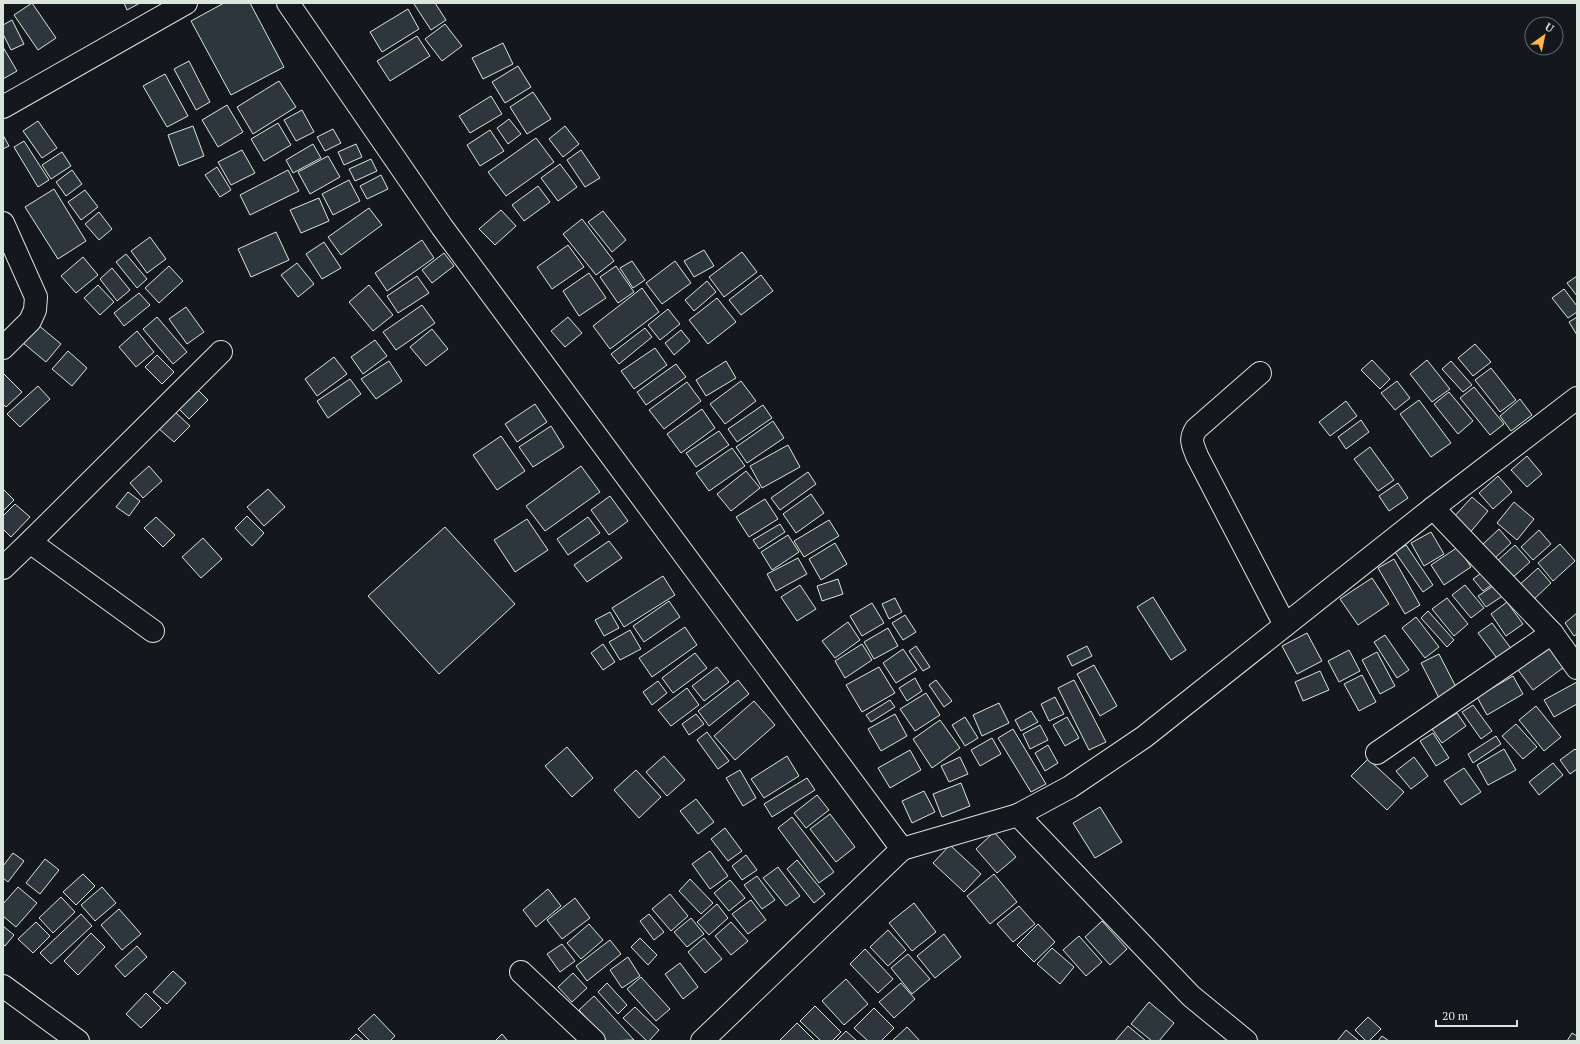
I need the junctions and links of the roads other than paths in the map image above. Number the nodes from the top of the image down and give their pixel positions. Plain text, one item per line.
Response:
1 (186, 3) edge
2 (295, 6) edge
3 (3, 107) edge
4 (3, 223) edge
5 (3, 348) edge
6 (221, 352) dead end
7 (1260, 373) dead end
8 (1577, 398) edge
9 (1433, 508) junction
10 (30, 542) junction
11 (3, 568) edge
12 (1285, 625) junction
13 (153, 631) dead end
14 (1552, 633) junction
15 (1577, 668) edge
16 (1377, 753) dead end
17 (1018, 815) junction
18 (902, 849) junction
19 (521, 972) dead end
20 (3, 986) edge
21 (78, 1041) edge
22 (594, 1041) edge
23 (702, 1041) edge
24 (1246, 1041) edge

1 - 3 street
2 - 18 street
4 - 5 street
6 - 10 street
7 - 12 street
8 - 9 street
9 - 12 street
9 - 14 street
10 - 11 street
10 - 13 street
12 - 17 street
14 - 15 street
14 - 16 street
17 - 18 street
17 - 24 street
18 - 23 street
19 - 22 street
20 - 21 street

